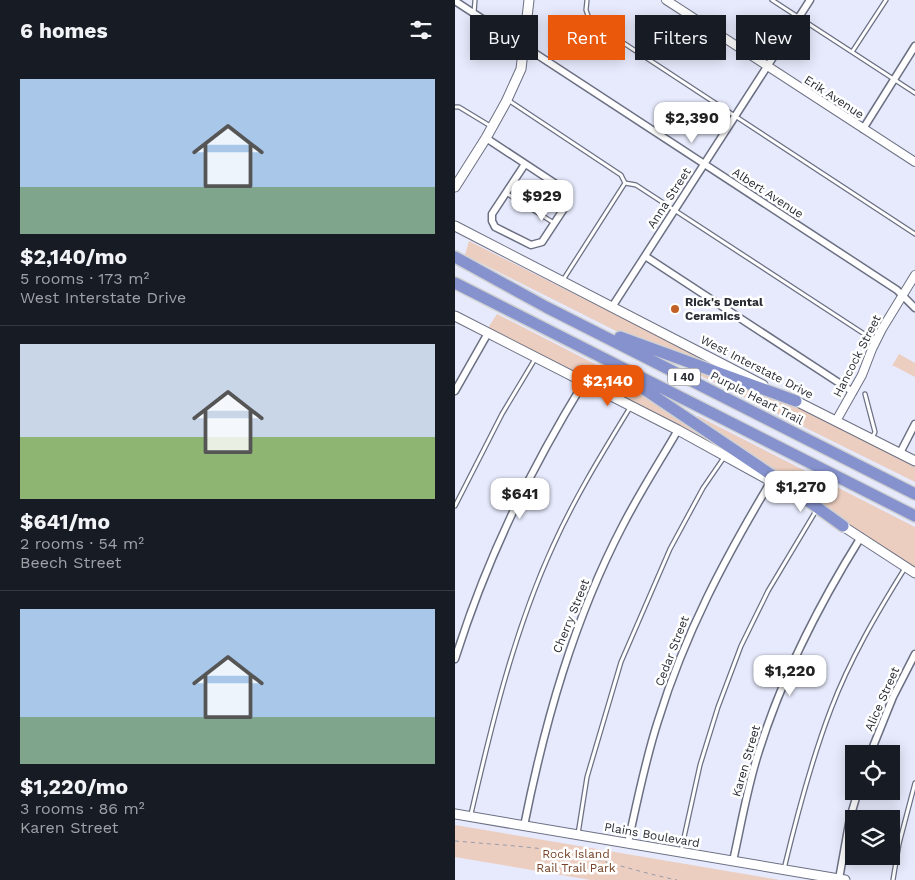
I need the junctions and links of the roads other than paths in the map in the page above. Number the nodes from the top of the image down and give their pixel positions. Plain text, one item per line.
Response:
1 (475, 0) edge
2 (529, 0) edge
3 (587, 0) edge
4 (666, 0) edge
5 (772, 0) edge
6 (810, 0) edge
7 (886, 0) edge
8 (455, 1) edge
9 (474, 14) joint
10 (527, 15) edge
11 (794, 15) edge
12 (801, 15) edge
13 (810, 25) edge
14 (915, 46) edge
15 (852, 52) junction
16 (538, 55) edge
17 (522, 60) edge
18 (771, 60) edge
19 (767, 66) junction
20 (894, 79) junction
21 (915, 93) edge
22 (507, 100) junction
23 (455, 107) edge
24 (736, 116) junction
25 (492, 127) junction
26 (863, 129) junction
27 (486, 138) junction
28 (915, 162) edge
29 (525, 164) junction
30 (704, 165) junction
31 (625, 183) junction
32 (455, 186) edge
33 (506, 192) junction
34 (675, 210) junction
35 (554, 224) junction
36 (455, 226) edge
37 (915, 234) edge
38 (645, 256) junction
39 (455, 257) edge
40 (915, 275) edge
41 (563, 281) junction
42 (455, 283) edge
43 (902, 296) junction
44 (612, 306) junction
45 (546, 307) junction
46 (915, 308) edge
47 (455, 316) edge
48 (489, 333) junction
49 (573, 341) junction
50 (875, 342) junction
51 (535, 357) junction
52 (584, 382) junction
53 (455, 391) edge
54 (853, 392) junction
55 (865, 394) dead end
56 (797, 402) junction
57 (631, 406) junction
58 (836, 421) junction
59 (915, 424) edge
60 (678, 430) junction
61 (872, 439) junction
62 (900, 453) junction
63 (725, 456) junction
64 (915, 461) edge
65 (771, 481) junction
66 (915, 494) edge
67 (455, 506) edge
68 (817, 509) junction
69 (915, 516) edge
70 (843, 526) junction
71 (861, 537) junction
72 (905, 567) junction
73 (915, 573) edge
74 (915, 654) edge
75 (455, 659) edge
76 (874, 745) edge
77 (915, 783) edge
78 (856, 800) edge
79 (455, 814) edge
80 (471, 816) junction
81 (524, 826) junction
82 (578, 834) junction
83 (628, 843) junction
84 (681, 852) junction
85 (733, 861) junction
86 (784, 870) junction
87 (842, 879) edge
88 (893, 880) edge

1 - 9 lane
2 - 10 main road
3 - 24 lane
4 - 19 street, Erik Avenue
5 - 11 lane
6 - 12 street, Anna Street
7 - 15 lane
8 - 9 street, Albert Avenue
13 - 15 lane
14 - 20 street
15 - 20 lane
16 - 30 street, Albert Avenue
17 - 22 main road
18 - 19 street, Anna Street
19 - 24 street, Anna Street
19 - 26 street, Erik Avenue
20 - 21 lane
20 - 26 street
22 - 25 main road
22 - 31 lane
23 - 25 lane
24 - 30 street, Anna Street
24 - 37 lane
25 - 27 main road
26 - 28 street, Erik Avenue
27 - 29 street
27 - 32 main road
29 - 33 street
29 - 35 street
30 - 34 street, Anna Street
30 - 43 street, Albert Avenue
31 - 34 lane
31 - 41 lane
33 - 35 lane
33 - 35 street
34 - 38 street, Anna Street
34 - 50 lane
36 - 41 main road, West Interstate Drive
38 - 44 street, Anna Street
38 - 54 street
39 - 45 highway, Purple Heart Trail / I 40
40 - 43 street, Hancock Street
41 - 44 main road, West Interstate Drive
42 - 49 highway, I 40
43 - 46 street, Albert Avenue
43 - 50 street, Hancock Street
44 - 56 main road, West Interstate Drive
45 - 56 highway
45 - 66 highway, Purple Heart Trail / I 40
47 - 48 main road
48 - 51 main road
48 - 53 street
49 - 69 highway, I 40
49 - 70 highway
50 - 54 street, Hancock Street
51 - 52 main road
51 - 67 lane
52 - 57 main road
52 - 75 street
54 - 58 street, Hancock Street
55 - 61 lane
56 - 58 main road, West Interstate Drive
57 - 60 main road
57 - 80 lane
58 - 61 main road, West Interstate Drive
59 - 62 street
60 - 63 main road
60 - 81 street, Cherry Street
61 - 62 main road, West Interstate Drive
62 - 64 main road, West Interstate Drive
63 - 65 main road
63 - 82 lane
65 - 68 main road
65 - 83 street, Cedar Street
68 - 70 main road
68 - 84 lane
70 - 71 main road
71 - 72 main road
71 - 85 street, Karen Street
72 - 73 main road
72 - 86 lane
74 - 76 street, Alice Street
77 - 88 lane
78 - 87 street
79 - 80 main road, Plains Boulevard
80 - 81 main road, Plains Boulevard
81 - 82 main road, Plains Boulevard
82 - 83 main road, Plains Boulevard
83 - 84 main road, Plains Boulevard
84 - 85 main road, Plains Boulevard
85 - 86 main road, Plains Boulevard
86 - 87 main road, Plains Boulevard

